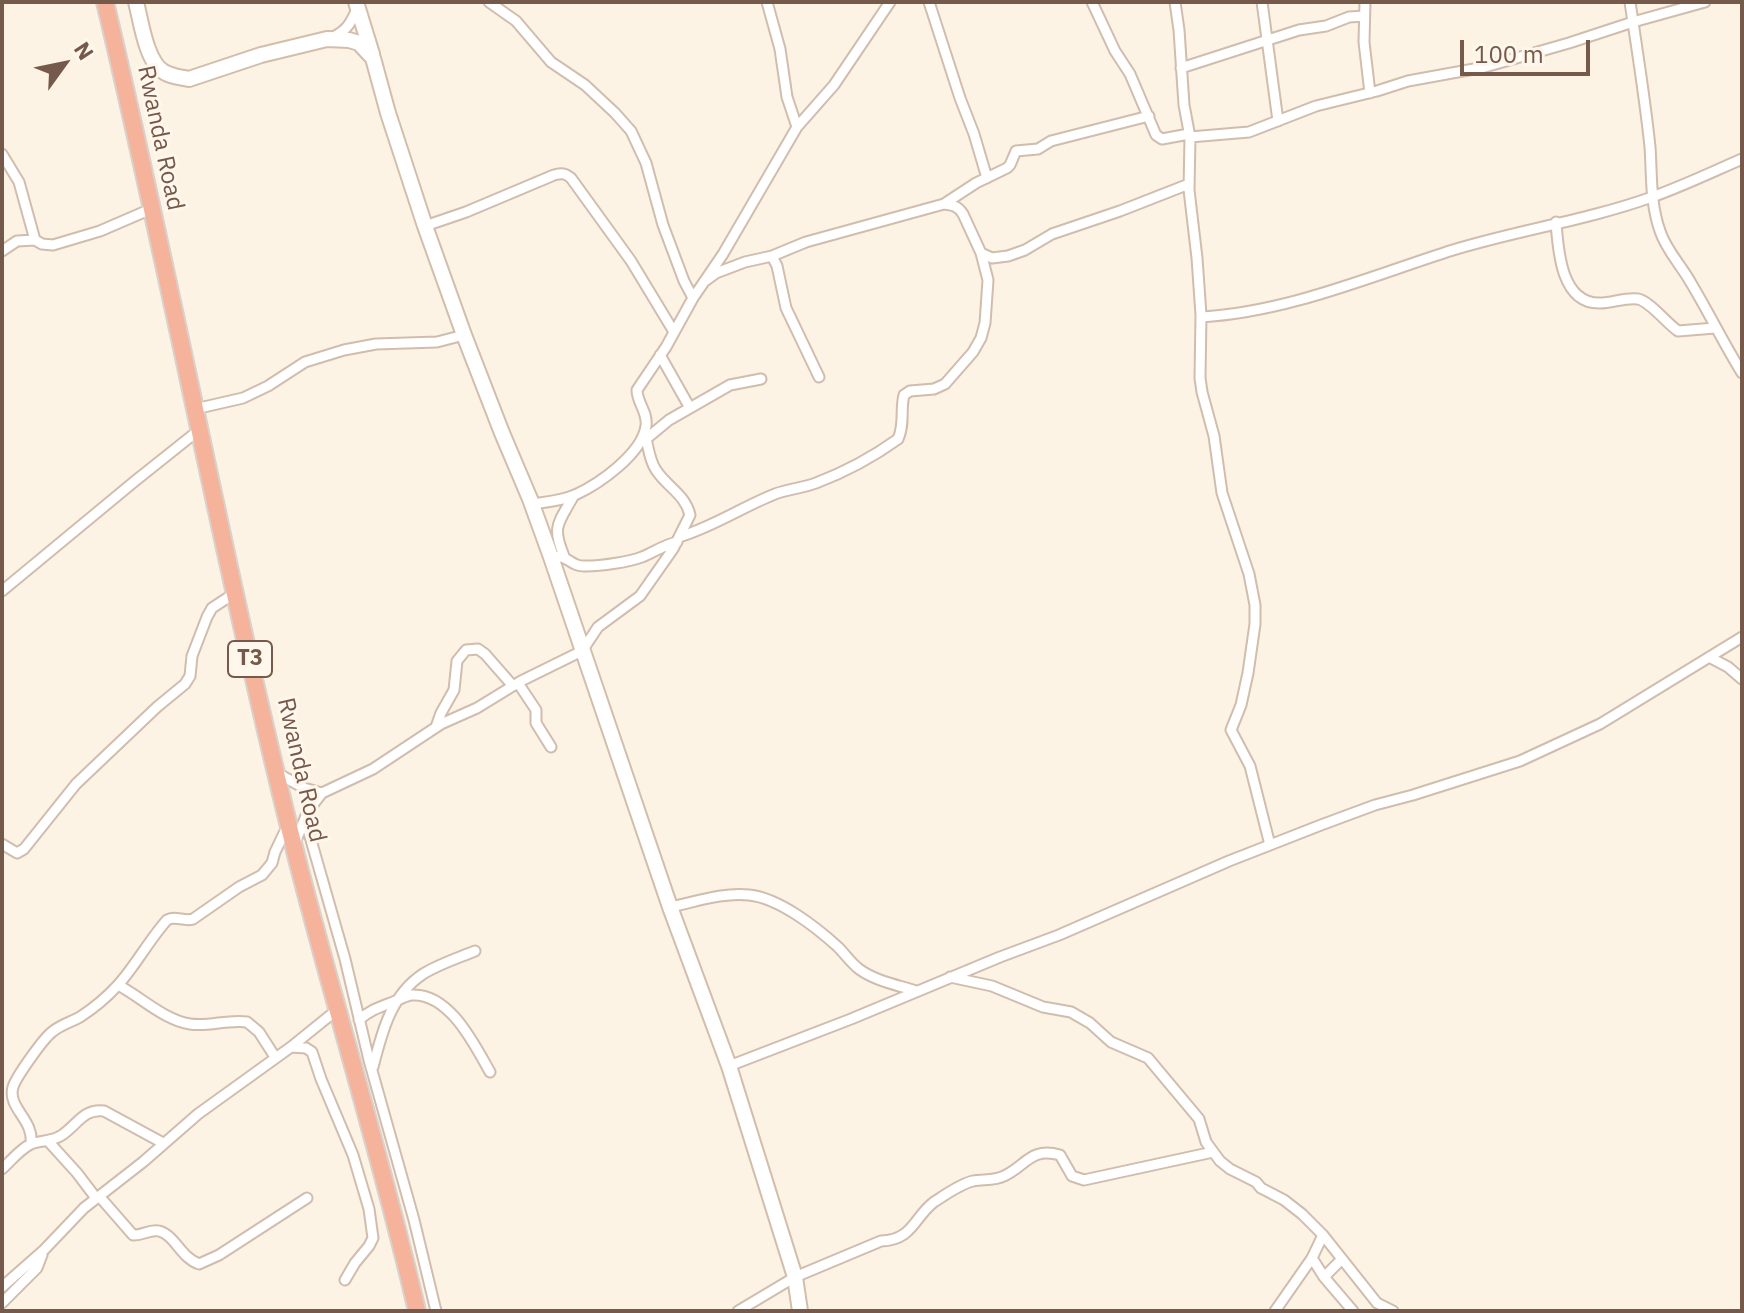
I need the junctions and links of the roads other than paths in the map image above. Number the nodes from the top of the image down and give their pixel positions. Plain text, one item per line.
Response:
1 (105, 2) edge
2 (136, 2) edge
3 (489, 2) edge
4 (767, 2) edge
5 (890, 2) edge
6 (929, 2) edge
7 (1092, 2) edge
8 (1175, 2) edge
9 (1262, 2) edge
10 (1365, 2) edge
11 (1630, 2) edge
12 (1705, 2) edge
13 (357, 4) edge
14 (1364, 16) junction
15 (1633, 22) junction
16 (327, 39) junction
17 (1267, 40) junction
18 (373, 58) junction
19 (1181, 68) junction
20 (1370, 93) junction
21 (1149, 116) junction
22 (1278, 121) junction
23 (797, 127) junction
24 (1189, 136) junction
25 (3, 158) edge
26 (1742, 159) edge
27 (987, 178) junction
28 (1189, 184) junction
29 (1652, 197) junction
30 (944, 204) junction
31 (151, 209) junction
32 (1556, 222) junction
33 (425, 226) junction
34 (35, 240) junction
35 (2, 251) edge
36 (981, 253) junction
37 (772, 256) junction
38 (705, 281) junction
39 (693, 298) junction
40 (1201, 317) junction
41 (1715, 328) junction
42 (674, 332) junction
43 (464, 335) junction
44 (660, 355) junction
45 (1742, 373) edge
46 (819, 377) dead end
47 (761, 379) dead end
48 (690, 408) junction
49 (195, 409) junction
50 (199, 430) junction
51 (645, 435) junction
52 (574, 495) junction
53 (532, 504) junction
54 (678, 539) junction
55 (557, 556) junction
56 (2, 591) edge
57 (235, 593) junction
58 (1742, 637) edge
59 (582, 651) junction
60 (1709, 657) junction
61 (1742, 679) edge
62 (516, 685) junction
63 (436, 727) junction
64 (551, 747) dead end
65 (277, 773) junction
66 (322, 793) junction
67 (297, 821) junction
68 (2, 844) edge
69 (1270, 845) junction
70 (670, 907) junction
71 (475, 951) dead end
72 (950, 977) junction
73 (118, 985) junction
74 (917, 992) junction
75 (398, 1000) junction
76 (338, 1009) junction
77 (359, 1020) junction
78 (291, 1047) junction
79 (275, 1057) junction
80 (729, 1066) junction
81 (372, 1070) junction
82 (490, 1072) dead end
83 (48, 1141) junction
84 (163, 1143) junction
85 (31, 1144) junction
86 (1213, 1152) junction
87 (2, 1169) edge
88 (97, 1197) junction
89 (307, 1198) dead end
90 (1323, 1235) junction
91 (43, 1251) junction
92 (1312, 1258) junction
93 (1342, 1259) junction
94 (795, 1277) junction
95 (1324, 1277) junction
96 (345, 1280) dead end
97 (2, 1287) edge
98 (2, 1303) edge
99 (417, 1311) edge
100 (436, 1311) edge
101 (738, 1311) edge
102 (800, 1311) edge
103 (1275, 1311) edge
104 (1353, 1311) edge
105 (1393, 1311) edge

1 - 31 highway, Rwanda Road / T3
2 - 16 street
3 - 39 street
4 - 23 street
5 - 23 street
6 - 27 street
7 - 21 street
8 - 19 street
9 - 17 street
10 - 14 street
11 - 15 street
12 - 15 street
13 - 16 street
13 - 18 street
14 - 17 street
14 - 20 street
15 - 20 street
15 - 29 street
16 - 18 street
17 - 19 street
17 - 22 street
18 - 33 street
19 - 24 street
20 - 22 street
21 - 24 street
21 - 27 street
22 - 24 street
23 - 38 street
24 - 28 street
25 - 34 street
26 - 29 street
27 - 30 street
28 - 36 street
28 - 40 street
29 - 32 street
29 - 41 street
30 - 36 street
30 - 37 street
31 - 34 street
31 - 49 highway, Rwanda Road / T3
32 - 40 street
32 - 41 street
33 - 42 street
33 - 43 street
34 - 35 street
36 - 54 street
37 - 38 street
37 - 46 street
38 - 39 street
39 - 42 street
40 - 69 street
41 - 45 street
42 - 44 street
43 - 49 street
43 - 53 street
44 - 48 street
44 - 51 street
47 - 48 street
48 - 51 street
49 - 50 highway, Rwanda Road / T3
50 - 56 street
50 - 57 highway, Rwanda Road / T3
51 - 52 street
51 - 54 street
52 - 53 street
52 - 55 street
53 - 55 street
54 - 55 street
54 - 59 street
55 - 59 street
57 - 65 highway, Rwanda Road / T3
57 - 68 street
58 - 60 street
59 - 62 street
59 - 70 street
60 - 61 street
60 - 69 street
62 - 63 street
62 - 63 street
62 - 64 street
63 - 66 street
65 - 66 street
65 - 67 highway, Rwanda Road / T3
66 - 67 street
67 - 73 street
67 - 76 highway, Rwanda Road / T3
67 - 77 street
69 - 72 street
70 - 74 street
70 - 80 street
71 - 75 street
72 - 74 street
72 - 86 street
73 - 79 street
73 - 85 street
74 - 80 street
75 - 77 street
75 - 81 street
75 - 82 street
76 - 78 street
76 - 99 highway, Rwanda Road / T3
77 - 81 street
78 - 79 street
78 - 96 street
79 - 84 street
80 - 94 street
81 - 100 street
83 - 84 street
83 - 85 street
83 - 88 street
84 - 88 street
85 - 87 street
86 - 90 street
86 - 94 street
88 - 89 street
88 - 91 street
90 - 92 street
90 - 93 street
91 - 97 street
91 - 98 street
92 - 95 street
92 - 103 street
93 - 95 street
93 - 105 street
94 - 101 street
94 - 102 street
95 - 104 street

